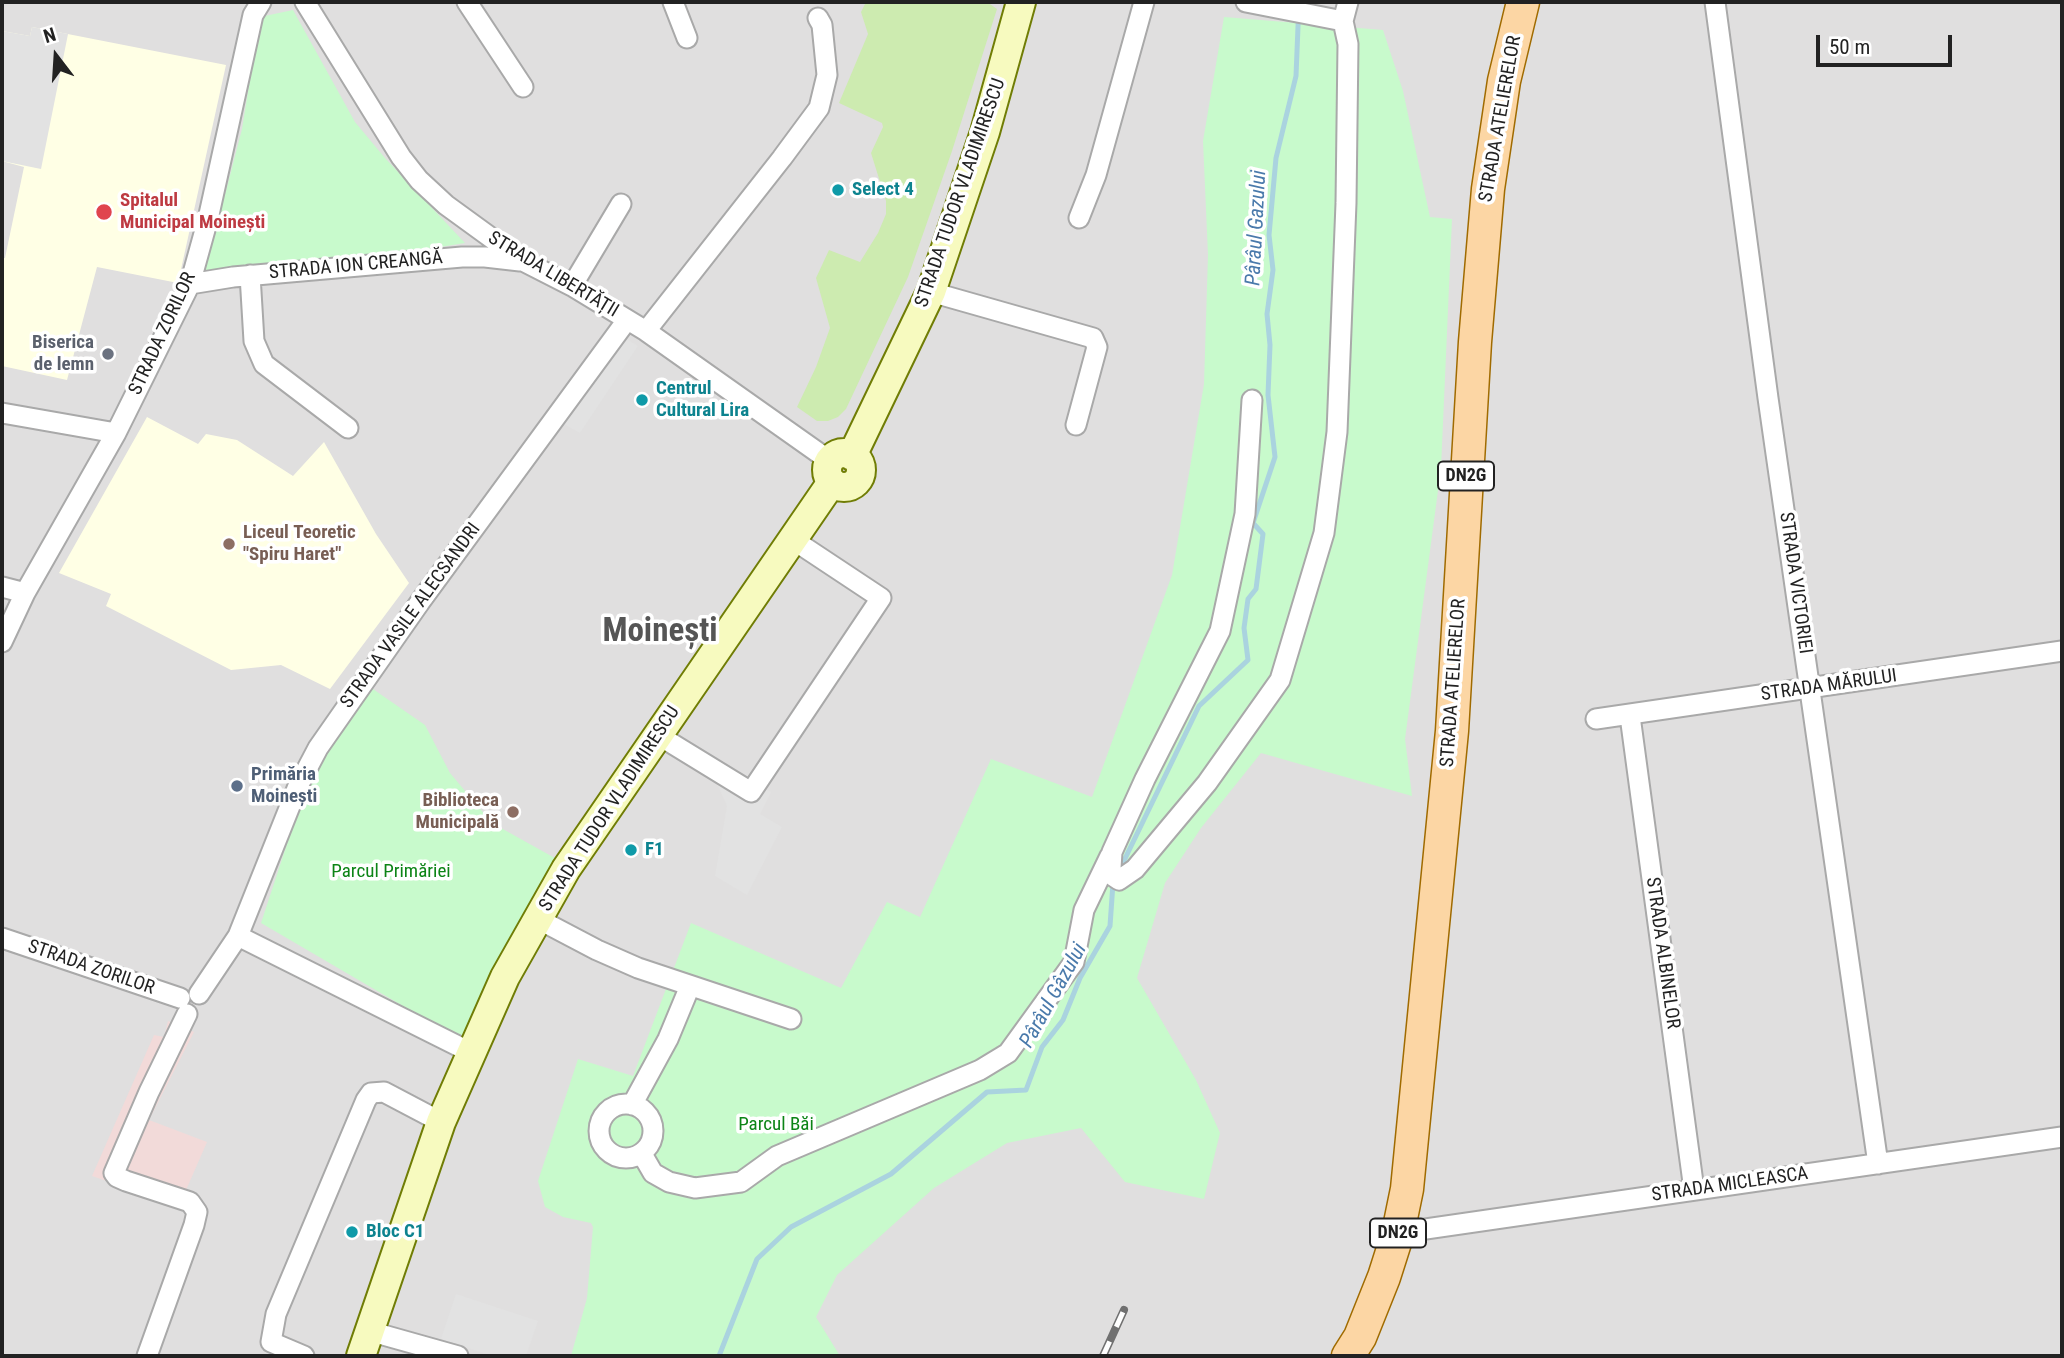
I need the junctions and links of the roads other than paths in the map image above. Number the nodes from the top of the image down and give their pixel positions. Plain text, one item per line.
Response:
1 (305, 2) edge
2 (467, 2) edge
3 (673, 2) edge
4 (1021, 2) edge
5 (1144, 2) edge
6 (1246, 2) edge
7 (1522, 2) edge
8 (1715, 2) edge
9 (257, 6) edge
10 (1346, 11) edge
11 (817, 18) dead end
12 (687, 38) dead end
13 (523, 87) dead end
14 (621, 204) dead end
15 (1079, 218) dead end
16 (467, 222) junction
17 (462, 257) junction
18 (523, 261) junction
19 (250, 275) junction
20 (190, 284) junction
21 (572, 286) junction
22 (930, 292) junction
23 (627, 320) junction
24 (646, 331) junction
25 (1252, 400) dead end
26 (2, 413) edge
27 (1076, 425) dead end
28 (348, 428) dead end
29 (116, 433) junction
30 (838, 466) junction
31 (792, 539) junction
32 (2, 587) edge
33 (25, 593) junction
34 (2, 642) edge
35 (2062, 651) edge
36 (1810, 689) junction
37 (1630, 716) junction
38 (1596, 719) dead end
39 (658, 735) junction
40 (1112, 852) junction
41 (538, 919) junction
42 (237, 936) junction
43 (2, 938) edge
44 (691, 986) junction
45 (189, 1002) junction
46 (791, 1019) dead end
47 (472, 1053) junction
48 (632, 1105) junction
49 (441, 1122) junction
50 (2062, 1137) edge
51 (642, 1154) junction
52 (1878, 1164) junction
53 (1694, 1189) junction
54 (1398, 1233) junction
55 (365, 1344) edge
56 (270, 1349) edge
57 (147, 1356) edge
58 (304, 1356) edge
59 (458, 1356) edge
60 (1348, 1356) edge

1 - 16 street, STRADA LIBERTĂȚII
2 - 13 street
3 - 12 street
4 - 22 street, STRADA TUDOR VLADIMIRESCU
5 - 15 street
6 - 10 street
7 - 54 main road, STRADA ATELIERELOR / DN2G
8 - 36 street, STRADA VICTORIEI
9 - 20 street, STRADA ZORILOR
10 - 40 street
11 - 24 street
14 - 21 street
16 - 17 street
16 - 18 street, STRADA LIBERTĂȚII
17 - 18 street, STRADA ION CREANGĂ
17 - 19 street, STRADA ION CREANGĂ
18 - 21 street, STRADA LIBERTĂȚII
19 - 20 street, STRADA ION CREANGĂ
19 - 28 street
20 - 29 street, STRADA ZORILOR
21 - 23 street, STRADA LIBERTĂȚII
22 - 27 street
22 - 30 street, STRADA TUDOR VLADIMIRESCU
23 - 24 street, STRADA LIBERTĂȚII
23 - 42 street, STRADA VASILE ALECSANDRI
24 - 30 street, STRADA LIBERTĂȚII
25 - 40 street
26 - 29 street
29 - 33 street, STRADA ZORILOR
30 - 31 street, STRADA TUDOR VLADIMIRESCU
31 - 39 street, STRADA TUDOR VLADIMIRESCU
31 - 39 street
32 - 33 street
33 - 34 street, STRADA ZORILOR
35 - 36 street, STRADA MĂRULUI
36 - 37 street, STRADA MĂRULUI
36 - 52 street, STRADA VICTORIEI
37 - 38 street, STRADA MĂRULUI
37 - 53 street, STRADA ALBINELOR
39 - 41 street, STRADA TUDOR VLADIMIRESCU
40 - 51 street
41 - 44 street
41 - 47 street, STRADA TUDOR VLADIMIRESCU
42 - 45 street, STRADA VASILE ALECSANDRI
42 - 47 street
43 - 45 street, STRADA ZORILOR
44 - 46 street
44 - 48 street
45 - 57 street, STRADA VASILE ALECSANDRI
47 - 49 street, STRADA TUDOR VLADIMIRESCU
48 - 51 street
48 - 51 street
49 - 55 street, STRADA TUDOR VLADIMIRESCU
49 - 56 street
50 - 52 street, STRADA MICLEASCA
52 - 53 street, STRADA MICLEASCA
53 - 54 street, STRADA MICLEASCA
54 - 60 main road, STRADA ATELIERELOR / DN2G
55 - 59 street
56 - 58 street

